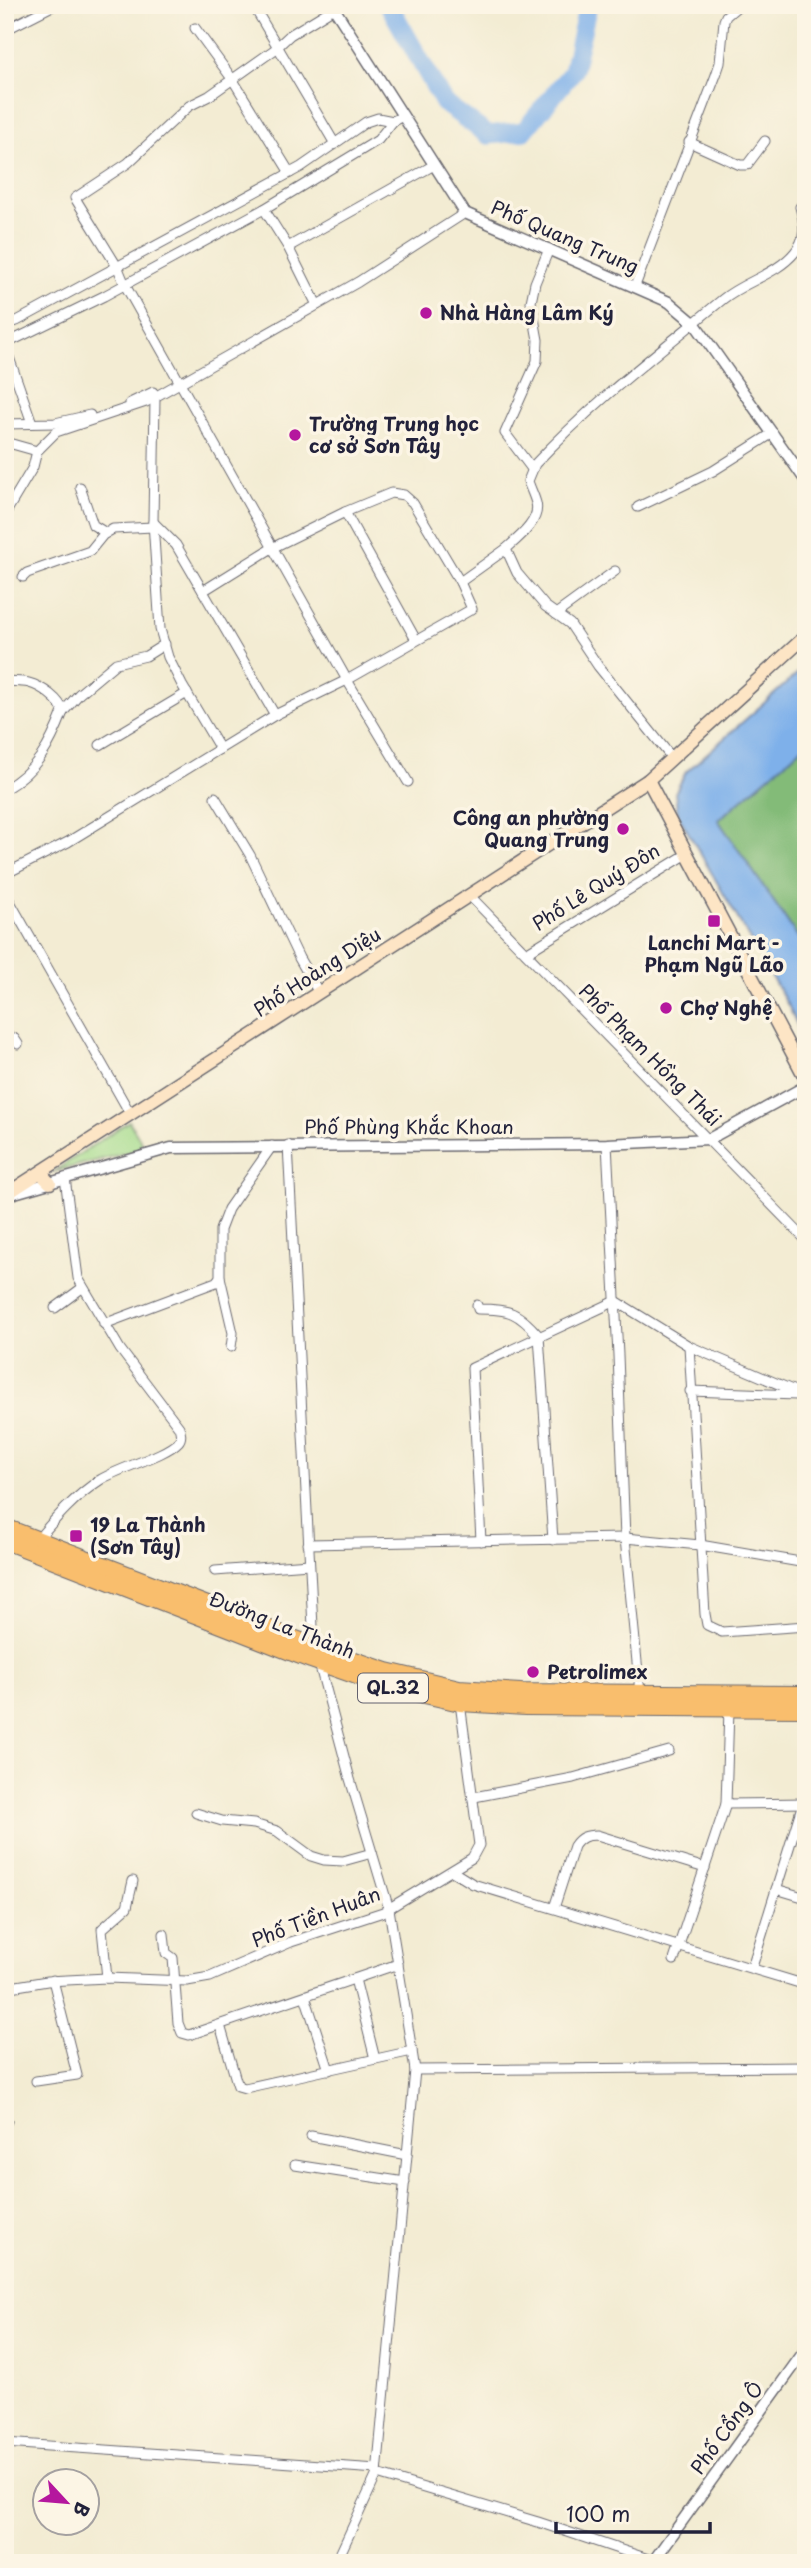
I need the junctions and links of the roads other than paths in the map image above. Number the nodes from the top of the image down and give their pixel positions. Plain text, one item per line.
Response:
1 (54, 5) edge
2 (253, 5) edge
3 (739, 5) edge
4 (333, 7) edge
5 (195, 28) dead end
6 (5, 30) edge
7 (277, 47) junction
8 (233, 80) junction
9 (398, 119) junction
10 (765, 141) dead end
11 (689, 142) junction
12 (335, 144) junction
13 (435, 166) junction
14 (290, 173) junction
15 (800, 207) dead end
16 (264, 209) junction
17 (465, 213) junction
18 (288, 247) junction
19 (549, 249) junction
20 (118, 268) junction
21 (125, 285) junction
22 (635, 286) junction
23 (317, 305) junction
24 (5, 323) edge
25 (695, 324) junction
26 (5, 345) edge
27 (180, 383) junction
28 (155, 398) junction
29 (32, 423) junction
30 (5, 424) edge
31 (774, 433) junction
32 (5, 442) edge
33 (37, 451) junction
34 (532, 469) junction
35 (806, 481) edge
36 (79, 487) dead end
37 (638, 507) dead end
38 (345, 512) junction
39 (5, 514) edge
40 (153, 524) junction
41 (106, 533) junction
42 (272, 548) junction
43 (506, 549) junction
44 (615, 571) dead end
45 (23, 577) dead end
46 (460, 582) junction
47 (203, 591) junction
48 (556, 614) junction
49 (806, 636) edge
50 (416, 640) junction
51 (165, 645) junction
52 (347, 680) junction
53 (5, 681) edge
54 (187, 693) junction
55 (63, 712) junction
56 (275, 715) junction
57 (100, 745) dead end
58 (220, 749) junction
59 (672, 758) junction
60 (648, 780) junction
61 (408, 782) dead end
62 (5, 789) edge
63 (215, 797) dead end
64 (687, 854) junction
65 (5, 874) edge
66 (5, 893) edge
67 (470, 896) junction
68 (526, 953) junction
69 (319, 993) junction
70 (5, 1037) edge
71 (18, 1044) dead end
72 (806, 1079) edge
73 (806, 1086) edge
74 (131, 1115) junction
75 (709, 1139) junction
76 (607, 1144) junction
77 (288, 1145) junction
78 (272, 1146) junction
79 (46, 1177) junction
80 (65, 1178) junction
81 (5, 1195) edge
82 (806, 1240) edge
83 (220, 1277) junction
84 (82, 1288) junction
85 (615, 1301) junction
86 (477, 1306) dead end
87 (55, 1308) dead end
88 (104, 1324) junction
89 (539, 1336) junction
90 (689, 1346) junction
91 (231, 1347) dead end
92 (690, 1391) junction
93 (805, 1395) edge
94 (5, 1527) edge
95 (625, 1538) junction
96 (37, 1540) junction
97 (553, 1540) junction
98 (5, 1541) edge
99 (481, 1541) junction
100 (308, 1544) junction
101 (700, 1545) junction
102 (806, 1563) edge
103 (309, 1564) junction
104 (215, 1571) dead end
105 (806, 1626) edge
106 (314, 1646) junction
107 (319, 1663) junction
108 (640, 1693) junction
109 (806, 1694) edge
110 (460, 1703) junction
111 (729, 1709) junction
112 (806, 1709) edge
113 (669, 1751) dead end
114 (474, 1797) junction
115 (804, 1803) edge
116 (726, 1804) junction
117 (196, 1813) dead end
118 (372, 1853) junction
119 (705, 1868) junction
120 (452, 1871) junction
121 (133, 1881) dead end
122 (776, 1889) junction
123 (806, 1898) edge
124 (554, 1908) junction
125 (389, 1909) junction
126 (164, 1934) dead end
127 (679, 1945) junction
128 (674, 1961) dead end
129 (398, 1964) junction
130 (752, 1967) junction
131 (107, 1978) junction
132 (355, 1979) junction
133 (53, 1980) junction
134 (174, 1981) junction
135 (806, 1985) edge
136 (5, 1988) edge
137 (305, 1996) junction
138 (220, 2025) junction
139 (412, 2052) junction
140 (375, 2059) junction
141 (806, 2067) edge
142 (329, 2070) junction
143 (415, 2070) junction
144 (36, 2081) dead end
145 (311, 2136) dead end
146 (407, 2155) junction
147 (295, 2165) dead end
148 (405, 2182) junction
149 (806, 2349) edge
150 (5, 2443) edge
151 (377, 2472) junction
152 (655, 2562) edge
153 (336, 2563) edge

1 - 6 street
2 - 7 street
3 - 11 street
4 - 7 street
4 - 9 street, Phố Quang Trung
5 - 8 street
7 - 8 street
7 - 12 street
8 - 14 street
8 - 20 street
9 - 12 street
9 - 13 street, Phố Quang Trung
9 - 16 street
10 - 11 street
11 - 22 street
12 - 14 street
13 - 17 street, Phố Quang Trung
13 - 18 street
14 - 20 street
15 - 25 street
16 - 18 street
16 - 21 street
17 - 19 street, Phố Quang Trung
17 - 23 street
18 - 23 street
19 - 22 street, Phố Quang Trung
19 - 34 street
20 - 21 street
20 - 24 street
21 - 26 street
21 - 27 street
22 - 25 street, Phố Quang Trung
23 - 27 street
25 - 31 street, Phố Quang Trung
25 - 34 street
26 - 29 street
27 - 28 street
27 - 42 street
28 - 29 street
28 - 33 street
28 - 40 street
29 - 30 street
31 - 35 street, Phố Quang Trung
31 - 37 street
32 - 33 street
33 - 39 street
34 - 43 street
36 - 41 street
38 - 42 street
38 - 46 street
38 - 50 street
40 - 41 street
40 - 47 street
40 - 51 street
41 - 45 street
42 - 47 street
42 - 52 street
43 - 46 street
43 - 48 street
44 - 48 street
46 - 50 street
47 - 56 street
48 - 59 street
49 - 59 main road, Phố Hoàng Diệu
50 - 52 street
51 - 54 street
51 - 55 street
52 - 56 street
52 - 61 street
53 - 55 street
54 - 57 street
54 - 58 street
55 - 62 street
56 - 58 street
58 - 65 street
59 - 60 main road, Phố Hoàng Diệu
60 - 64 main road, Phố Lê Quý Đôn
60 - 67 main road, Phố Hoàng Diệu
63 - 69 street
64 - 68 street, Phố Lê Quý Đôn
64 - 72 main road
66 - 74 street
67 - 68 street, Phố Phạm Hồng Thái
67 - 69 main road, Phố Hoàng Diệu
68 - 75 street, Phố Phạm Hồng Thái
69 - 74 main road, Phố Hoàng Diệu
70 - 71 street
73 - 75 street, Phố Phùng Khắc Khoan
74 - 79 main road, Phố Hoàng Diệu
75 - 76 street, Phố Phùng Khắc Khoan
75 - 82 street, Phố Phạm Hồng Thái
76 - 77 street, Phố Phùng Khắc Khoan
76 - 85 street
77 - 78 street, Phố Phùng Khắc Khoan
77 - 100 street
78 - 80 street, Phố Phùng Khắc Khoan
78 - 83 street
79 - 80 street, Phố Phùng Khắc Khoan
79 - 81 main road, Phố Hoàng Diệu
80 - 84 street
83 - 88 street
83 - 91 street
84 - 87 street
84 - 88 street
85 - 89 street
85 - 90 street
85 - 95 street
86 - 89 street
88 - 96 street
89 - 97 street
89 - 99 street
90 - 92 street
90 - 93 street
92 - 93 street
92 - 101 street
94 - 96 highway, Đường La Thành / QL.32
95 - 97 street
95 - 101 street
95 - 108 street
96 - 106 highway, Đường La Thành / QL.32
97 - 99 street
98 - 107 highway, Đường La Thành / QL.32
99 - 100 street
100 - 103 street
101 - 102 street
101 - 105 street
103 - 104 street
103 - 106 street
106 - 108 highway, Đường La Thành / QL.32
107 - 110 highway, Đường La Thành / QL.32
107 - 118 street
108 - 109 highway, Đường La Thành / QL.32
110 - 111 highway, Đường La Thành / QL.32
110 - 114 street, Phố Tiền Huân
111 - 112 highway, Đường La Thành / QL.32
111 - 116 street
113 - 114 street
114 - 120 street, Phố Tiền Huân
115 - 116 street
115 - 122 street
116 - 119 street
117 - 118 street
118 - 125 street
119 - 124 street
119 - 127 street
120 - 124 street
120 - 125 street, Phố Tiền Huân
121 - 131 street
122 - 123 street
122 - 130 street
124 - 127 street
125 - 129 street
125 - 134 street, Phố Tiền Huân
126 - 134 street
127 - 128 street
127 - 130 street
129 - 132 street
129 - 139 street
130 - 135 street
131 - 133 street, Phố Tiền Huân
131 - 134 street, Phố Tiền Huân
132 - 137 street
132 - 140 street
133 - 136 street, Phố Tiền Huân
133 - 144 street
134 - 138 street
137 - 138 street
137 - 142 street
138 - 142 street
139 - 140 street
139 - 143 street
140 - 142 street
141 - 143 street
143 - 146 street
145 - 146 street
146 - 148 street
147 - 148 street
148 - 151 street
149 - 152 street, Phố Cổng Ô
150 - 151 street
151 - 152 street
151 - 153 street

